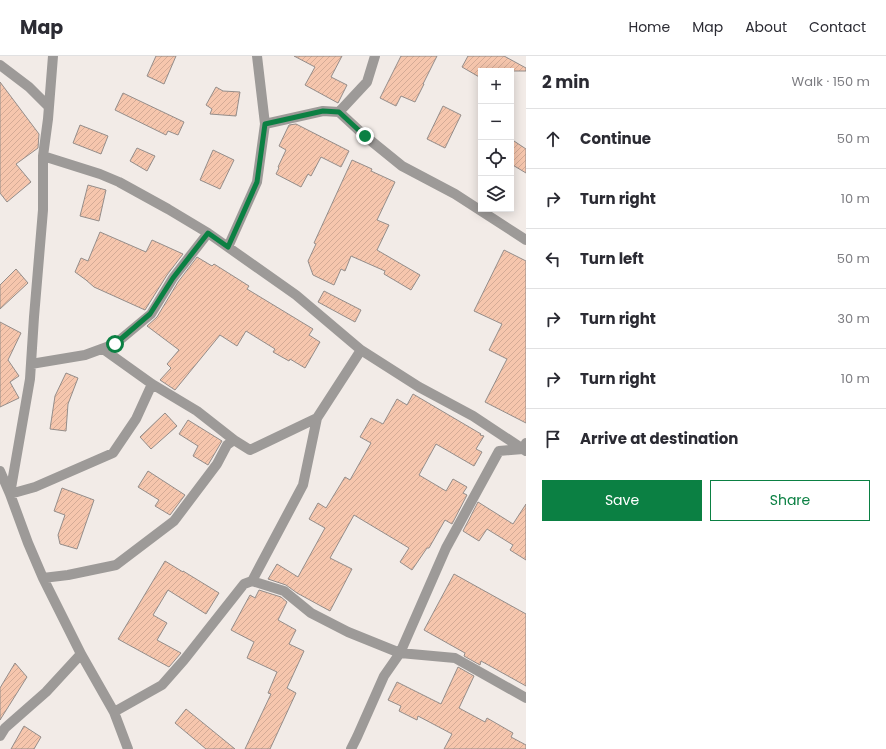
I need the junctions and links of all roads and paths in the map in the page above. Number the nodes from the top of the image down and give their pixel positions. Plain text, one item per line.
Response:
1 (53, 56) edge
2 (257, 56) edge
3 (375, 56) edge
4 (0, 65) edge
5 (49, 107) junction
6 (339, 112) junction
7 (265, 124) junction
8 (43, 156) junction
9 (208, 233) junction
10 (526, 240) edge
11 (228, 247) junction
12 (102, 349) junction
13 (361, 350) junction
14 (31, 364) junction
15 (152, 384) junction
16 (317, 418) junction
17 (234, 440) junction
18 (525, 448) edge
19 (0, 471) edge
20 (10, 494) junction
21 (43, 578) junction
22 (252, 582) junction
23 (400, 653) junction
24 (81, 654) junction
25 (526, 698) edge
26 (114, 712) junction
27 (0, 736) edge
28 (128, 749) edge
29 (351, 749) edge

1 - 5 street
2 - 7 street
3 - 6 street
4 - 5 street
5 - 8 street
6 - 7 street
6 - 10 street
7 - 11 street
8 - 9 street
8 - 14 street
9 - 11 street
9 - 12 street
11 - 13 street
12 - 14 street
12 - 15 street
13 - 16 street
13 - 18 street
14 - 20 street
15 - 17 street
15 - 20 street
16 - 17 street
16 - 22 street
17 - 21 street
18 - 23 street
19 - 20 street
20 - 21 street
21 - 24 street
22 - 23 street
22 - 26 street
23 - 25 street
23 - 29 street
24 - 26 street
24 - 27 street
26 - 28 street

